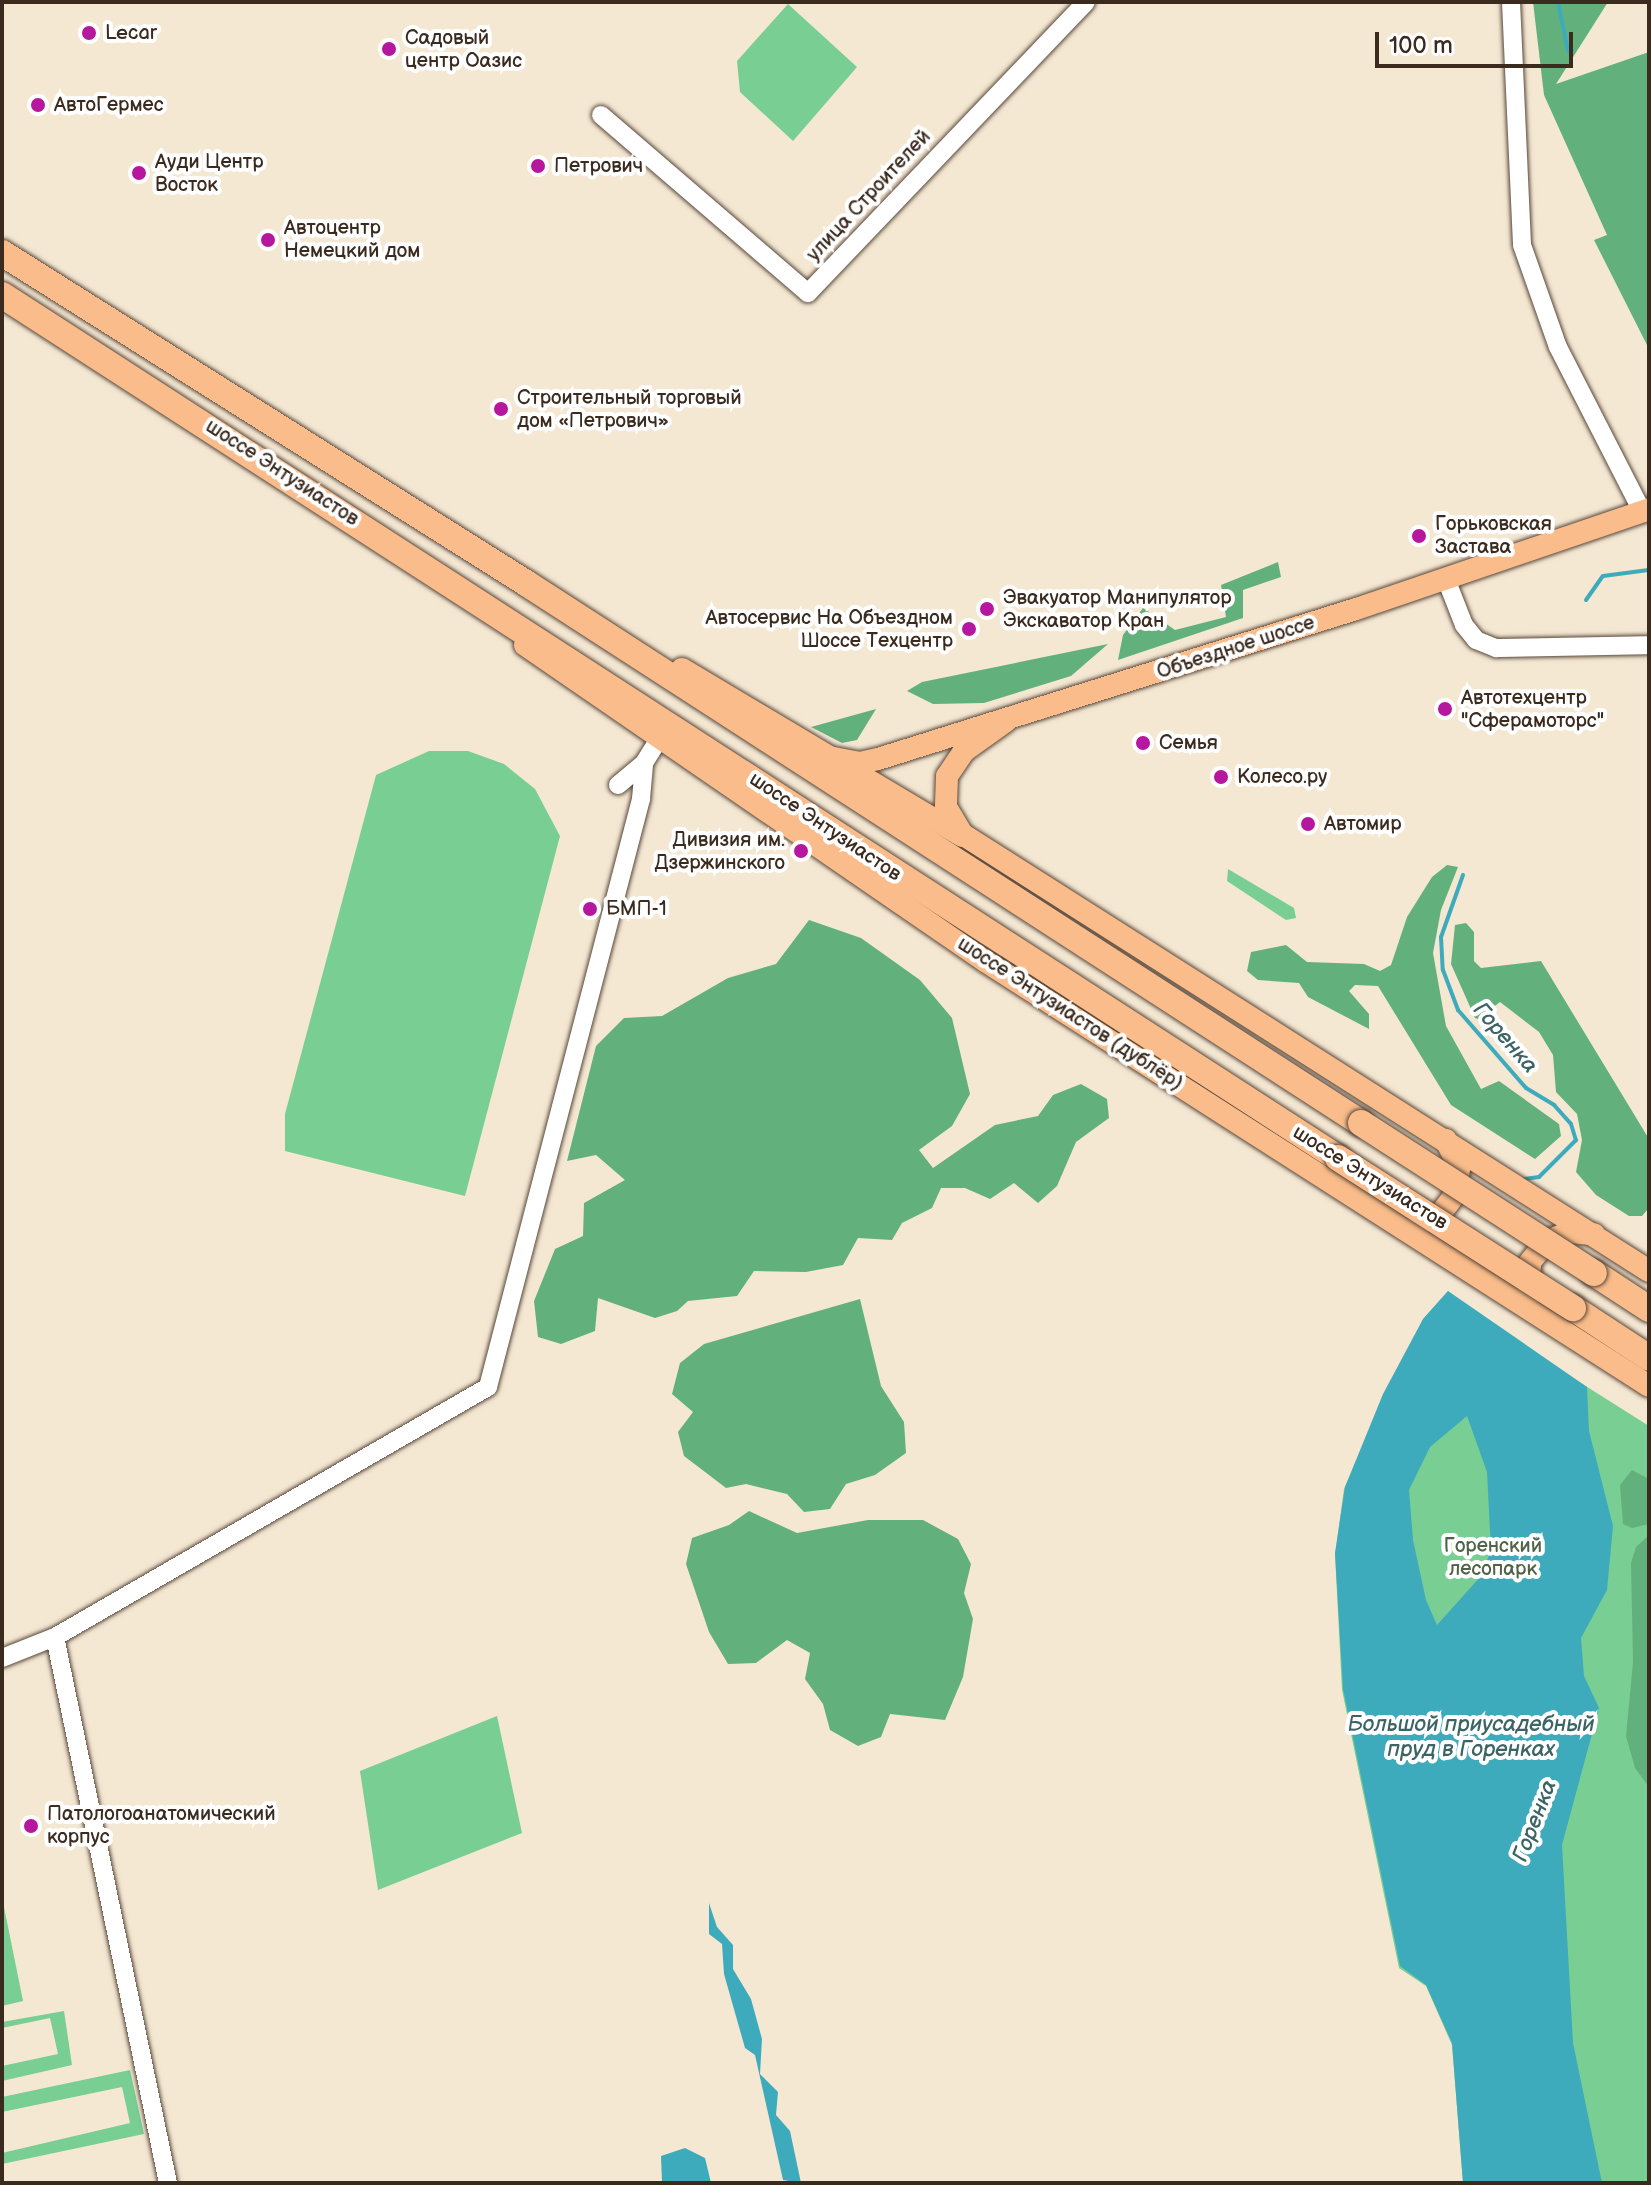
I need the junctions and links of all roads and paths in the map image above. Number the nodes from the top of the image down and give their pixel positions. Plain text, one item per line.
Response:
1 (1086, 2) edge
2 (1511, 2) edge
3 (601, 115) dead end
4 (2, 253) edge
5 (2, 295) edge
6 (1646, 510) edge
7 (1446, 579) junction
8 (526, 583) junction
9 (507, 620) junction
10 (1649, 645) edge
11 (1006, 721) junction
12 (659, 739) junction
13 (818, 755) junction
14 (644, 763) junction
15 (618, 785) dead end
16 (970, 840) junction
17 (1444, 1138) junction
18 (1395, 1223) junction
19 (1595, 1234) junction
20 (1649, 1271) edge
21 (1649, 1309) edge
22 (1542, 1318) junction
23 (1649, 1358) edge
24 (1649, 1386) edge
25 (55, 1637) junction
26 (2, 1658) edge
27 (168, 2183) edge

1 - 3 street, улица Строителей
2 - 6 street
4 - 8 highway, шоссе Энтузиастов
5 - 9 highway, шоссе Энтузиастов
6 - 7 main road, Объездное шоссе
7 - 10 street
7 - 11 main road, Объездное шоссе
8 - 13 main road
8 - 21 highway, шоссе Энтузиастов, bridge
9 - 12 main road, шоссе Энтузиастов (дублёр)
9 - 23 highway, шоссе Энтузиастов, bridge
11 - 13 main road, Объездное шоссе
11 - 16 main road
12 - 14 street
12 - 18 main road, шоссе Энтузиастов (дублёр)
13 - 16 main road
14 - 15 street
14 - 25 street
16 - 17 main road
17 - 18 main road
17 - 19 main road
18 - 22 main road, шоссе Энтузиастов (дублёр)
19 - 20 main road
19 - 22 main road
22 - 24 main road, шоссе Энтузиастов (дублёр)
25 - 26 street
25 - 27 street

